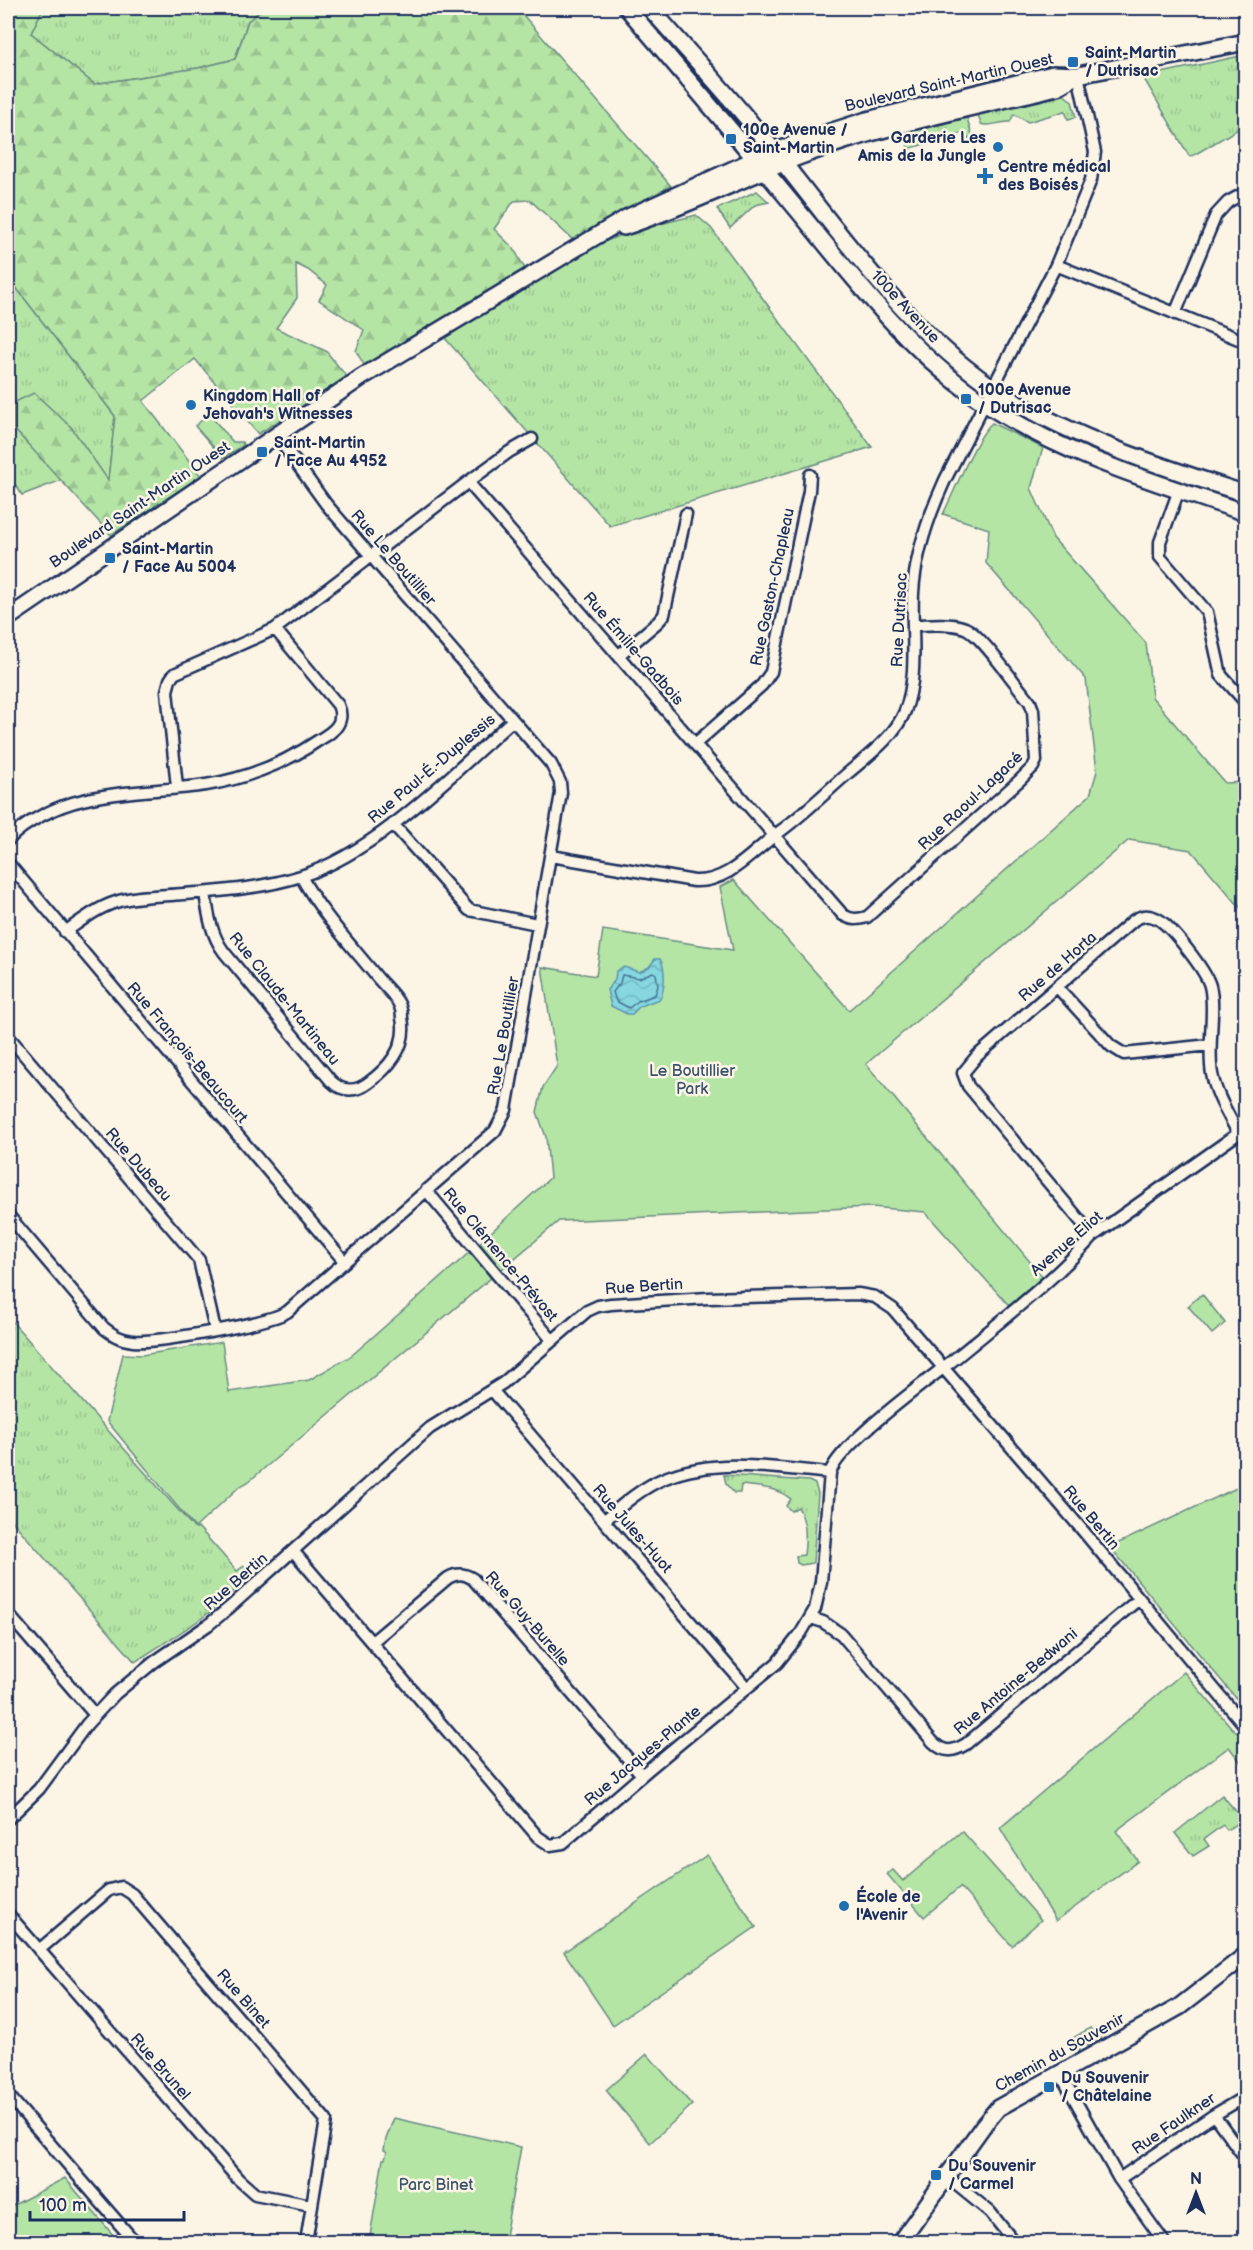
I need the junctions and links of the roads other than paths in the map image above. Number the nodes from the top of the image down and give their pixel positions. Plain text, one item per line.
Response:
1 (627, 8) edge
2 (650, 8) edge
3 (1245, 42) edge
4 (1078, 75) junction
5 (779, 158) junction
6 (756, 159) junction
7 (766, 172) junction
8 (1245, 192) edge
9 (601, 235) junction
10 (1056, 265) junction
11 (1175, 314) junction
12 (1245, 342) edge
13 (993, 387) junction
14 (985, 403) junction
15 (276, 435) junction
16 (532, 439) dead end
17 (810, 475) dead end
18 (468, 482) junction
19 (1179, 490) junction
20 (1245, 495) edge
21 (1245, 513) edge
22 (686, 514) dead end
23 (371, 555) junction
24 (8, 618) edge
25 (913, 625) junction
26 (275, 629) junction
27 (619, 656) junction
28 (1245, 703) edge
29 (513, 720) junction
30 (695, 744) junction
31 (177, 788) junction
32 (393, 824) junction
33 (775, 836) junction
34 (8, 840) edge
35 (551, 856) junction
36 (8, 863) edge
37 (301, 876) junction
38 (205, 892) junction
39 (537, 924) junction
40 (65, 932) junction
41 (1058, 987) junction
42 (8, 1036) edge
43 (1210, 1045) junction
44 (1242, 1130) edge
45 (426, 1190) junction
46 (8, 1215) edge
47 (1093, 1236) junction
48 (344, 1261) junction
49 (215, 1330) junction
50 (552, 1340) junction
51 (942, 1367) junction
52 (492, 1390) junction
53 (830, 1473) junction
54 (605, 1520) junction
55 (294, 1552) junction
56 (1139, 1599) junction
57 (8, 1614) edge
58 (811, 1618) junction
59 (372, 1642) junction
60 (747, 1688) junction
61 (95, 1715) junction
62 (1245, 1726) edge
63 (642, 1775) junction
64 (8, 1819) edge
65 (8, 1914) edge
66 (39, 1950) junction
67 (1245, 1955) edge
68 (1060, 2073) junction
69 (8, 2095) edge
70 (1245, 2096) edge
71 (13, 2110) edge
72 (1214, 2115) junction
73 (1245, 2159) edge
74 (947, 2177) junction
75 (1119, 2179) junction
76 (311, 2205) junction
77 (135, 2242) edge
78 (306, 2242) edge
79 (900, 2242) edge
80 (1014, 2242) edge
81 (1164, 2242) edge

1 - 6 street, 100e Avenue
2 - 5 street, 100e Avenue
3 - 4 street, Boulevard Saint-Martin Ouest
4 - 5 street, Boulevard Saint-Martin Ouest
4 - 10 street, Rue Dutrisac
5 - 6 street, Boulevard Saint-Martin Ouest
5 - 7 street, Boulevard Saint-Martin Ouest
5 - 13 street, 100e Avenue
6 - 7 street, 100e Avenue
6 - 9 street, Boulevard Saint-Martin Ouest
7 - 9 street, Boulevard Saint-Martin Ouest
7 - 14 street, 100e Avenue
8 - 11 street
9 - 15 street, Boulevard Saint-Martin Ouest
10 - 11 street
10 - 13 street, Rue Dutrisac
11 - 12 street
13 - 14 street, Rue Dutrisac
13 - 20 street, 100e Avenue
14 - 19 street, 100e Avenue
14 - 25 street, Rue Dutrisac
15 - 23 street, Rue Le Boutillier
15 - 24 street, Boulevard Saint-Martin Ouest
16 - 18 street
17 - 30 street, Rue Gaston-Chapleau
18 - 23 street
18 - 27 street, Rue Émilie-Gadbois
19 - 21 street, 100e Avenue
19 - 28 street
22 - 27 street
23 - 26 street
23 - 29 street, Rue Le Boutillier
25 - 33 street, Rue Dutrisac
25 - 33 street, Rue Raoul-Lagacé
26 - 31 street
26 - 31 street
27 - 30 street, Rue Émilie-Gadbois
29 - 32 street, Rue Paul-É.-Duplessis
29 - 35 street, Rue Le Boutillier
30 - 33 street, Rue Émilie-Gadbois
31 - 34 street
32 - 37 street, Rue Paul-É.-Duplessis
32 - 39 street
33 - 35 street, Rue Dutrisac
35 - 39 street, Rue Le Boutillier
36 - 40 street, Rue François-Beaucourt
37 - 38 street, Rue Paul-É.-Duplessis
37 - 38 street, Rue Claude-Martineau
38 - 40 street, Rue Paul-É.-Duplessis
39 - 45 street, Rue Le Boutillier
40 - 48 street, Rue François-Beaucourt
41 - 43 street
41 - 43 street, Rue de Horta
41 - 47 street, Rue de Horta
42 - 49 street, Rue Dubeau
43 - 44 street, Rue de Horta
44 - 47 street, Avenue Eliot
45 - 48 street, Rue Le Boutillier
45 - 50 street, Rue Clémence-Prévost
46 - 49 street, Rue Le Boutillier
47 - 51 street, Avenue Eliot
48 - 49 street, Rue Le Boutillier
50 - 51 street, Rue Bertin
50 - 52 street, Rue Bertin
51 - 53 street, Rue Jacques-Plante
51 - 56 street, Rue Bertin
52 - 54 street, Rue Jules-Huot
52 - 55 street, Rue Bertin
53 - 54 street
53 - 58 street, Rue Jacques-Plante
54 - 60 street, Rue Jules-Huot
55 - 59 street, Rue Jacques-Plante
55 - 61 street, Rue Bertin
56 - 58 street, Rue Antoine-Bedwani
56 - 62 street, Rue Bertin
57 - 61 street
58 - 60 street, Rue Jacques-Plante
59 - 63 street, Rue Guy-Burelle
59 - 63 street, Rue Jacques-Plante
60 - 63 street, Rue Jacques-Plante
61 - 64 street, Rue Bertin
65 - 66 street, Rue Brunel
66 - 76 street, Rue Brunel
66 - 76 street, Rue Binet
67 - 68 street, Chemin du Souvenir
68 - 74 street, Chemin du Souvenir
68 - 75 street
69 - 71 street
70 - 72 street, Rue Faulkner
71 - 77 street
72 - 73 street
72 - 75 street, Rue Faulkner
74 - 79 street, Chemin du Souvenir
74 - 80 street
75 - 81 street
76 - 78 street, Rue Binet

